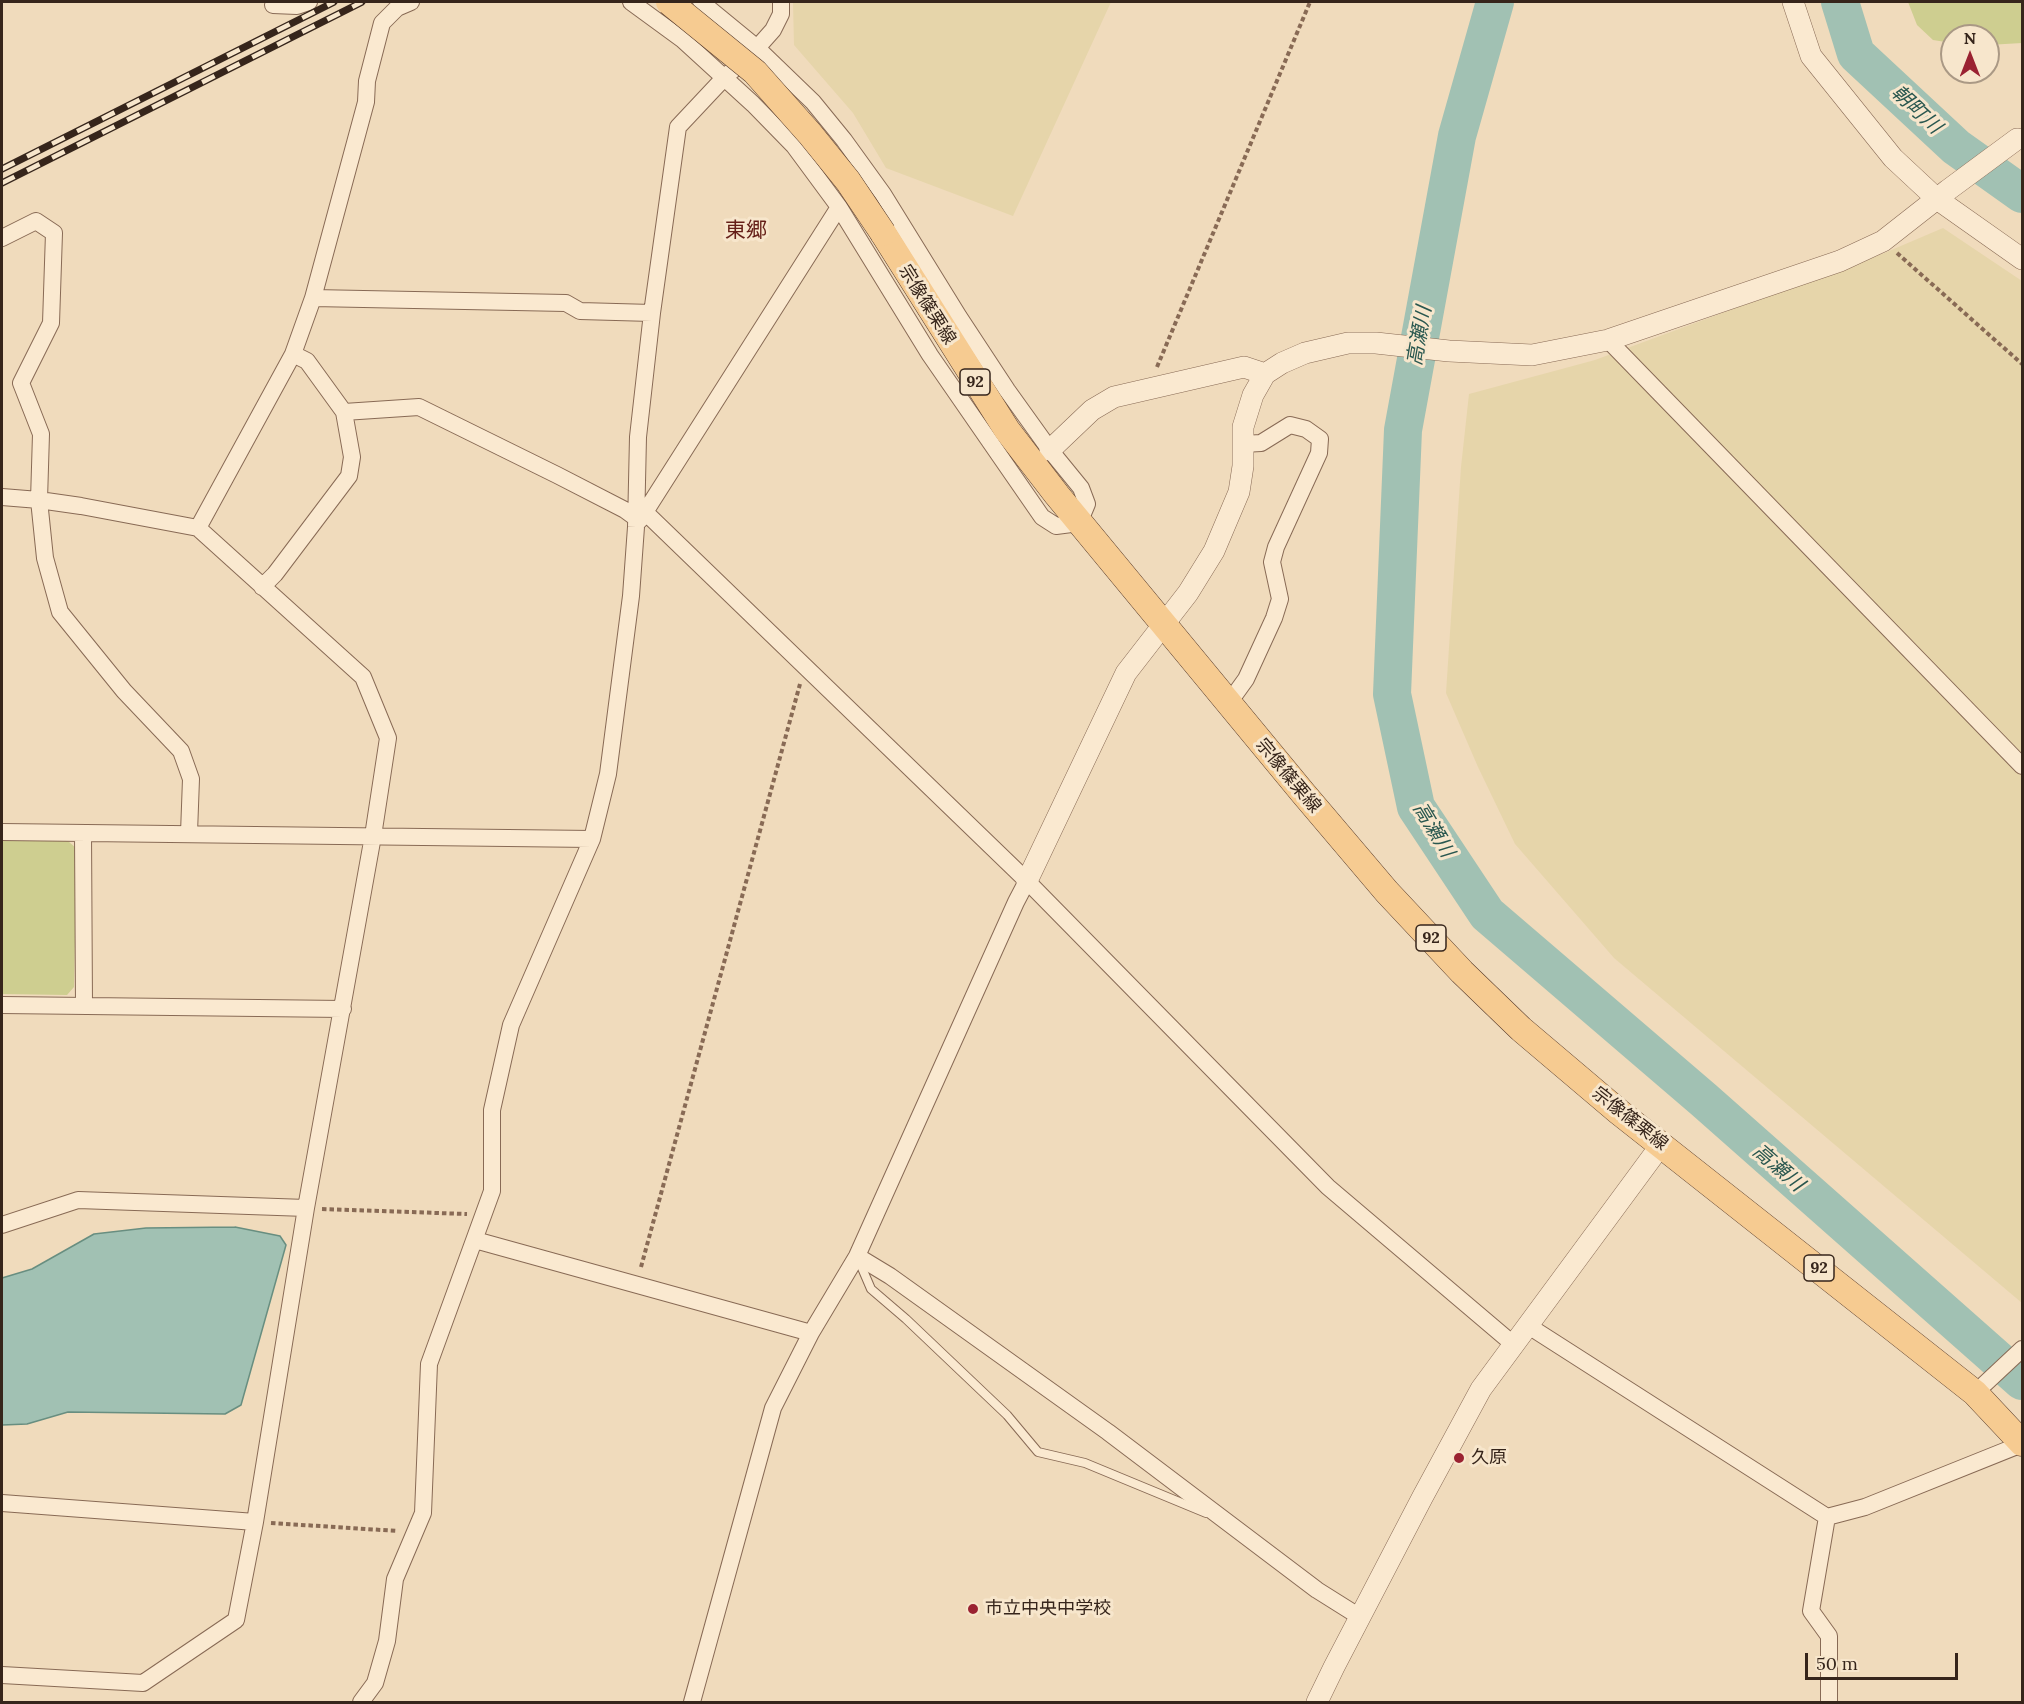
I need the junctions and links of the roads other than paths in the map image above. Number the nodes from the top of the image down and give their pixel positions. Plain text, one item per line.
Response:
1 (309, 2) edge
2 (411, 2) edge
3 (631, 2) edge
4 (669, 2) edge
5 (701, 2) edge
6 (781, 2) edge
7 (1793, 2) edge
8 (273, 5) dead end
9 (758, 48) junction
10 (724, 78) junction
11 (2021, 139) edge
12 (1942, 194) junction
13 (839, 207) junction
14 (2, 238) edge
15 (2022, 259) edge
16 (313, 298) junction
17 (652, 313) junction
18 (1608, 340) junction
19 (293, 354) junction
20 (1265, 374) junction
21 (344, 412) junction
22 (1243, 444) junction
23 (1050, 450) junction
24 (2, 497) edge
25 (39, 500) junction
26 (639, 519) junction
27 (1080, 523) junction
28 (198, 528) junction
29 (262, 587) junction
30 (1164, 624) junction
31 (1228, 704) junction
32 (2022, 766) edge
33 (2, 832) edge
34 (83, 833) junction
35 (189, 833) junction
36 (373, 836) junction
37 (592, 839) junction
38 (1027, 881) junction
39 (2, 1005) edge
40 (84, 1005) junction
41 (343, 1009) junction
42 (1661, 1144) junction
43 (306, 1208) junction
44 (2, 1225) edge
45 (475, 1240) junction
46 (857, 1256) junction
47 (1527, 1325) junction
48 (811, 1333) junction
49 (1513, 1344) junction
50 (2022, 1349) edge
51 (1983, 1386) junction
52 (2022, 1444) edge
53 (2, 1503) edge
54 (1827, 1517) junction
55 (1225, 1521) junction
56 (255, 1522) junction
57 (1360, 1617) junction
58 (2, 1675) edge
59 (361, 1702) edge
60 (692, 1702) edge
61 (1317, 1702) edge
62 (1829, 1702) edge

1 - 8 street
2 - 16 street
3 - 10 street
4 - 27 main road, 宗像篠栗線 / 92, bridge
5 - 9 street
6 - 9 street
7 - 12 street
9 - 10 street
9 - 23 street
10 - 13 street
10 - 17 street
11 - 12 street
12 - 15 street
12 - 18 street
13 - 26 street
13 - 27 street
14 - 25 street
16 - 17 street
16 - 19 street
17 - 26 street
18 - 20 street
18 - 32 street
19 - 21 street
19 - 28 street
20 - 22 street
20 - 23 street
21 - 26 street
21 - 29 street
22 - 30 street
22 - 31 street
23 - 27 street
24 - 25 street
25 - 28 street
25 - 35 street
26 - 37 street
26 - 38 street
27 - 30 main road, 宗像篠栗線 / 92
28 - 29 street
29 - 36 street
30 - 31 main road, 宗像篠栗線 / 92
30 - 38 street
31 - 42 main road, 宗像篠栗線 / 92
33 - 34 street
34 - 35 street
34 - 40 street
35 - 36 street
36 - 37 street
36 - 41 street
37 - 45 street
38 - 46 street
38 - 49 street
39 - 40 street
40 - 41 street
41 - 43 street
42 - 47 street
42 - 51 main road, 宗像篠栗線 / 92
43 - 44 street
43 - 56 street
45 - 48 street
45 - 59 street
46 - 48 street
46 - 55 street
46 - 55 lane
47 - 49 street
47 - 54 street
48 - 60 street
49 - 57 street
50 - 51 street
51 - 52 main road, 宗像篠栗線 / 92
52 - 54 street
53 - 56 street
54 - 62 street
55 - 57 street
56 - 58 street
57 - 61 street

